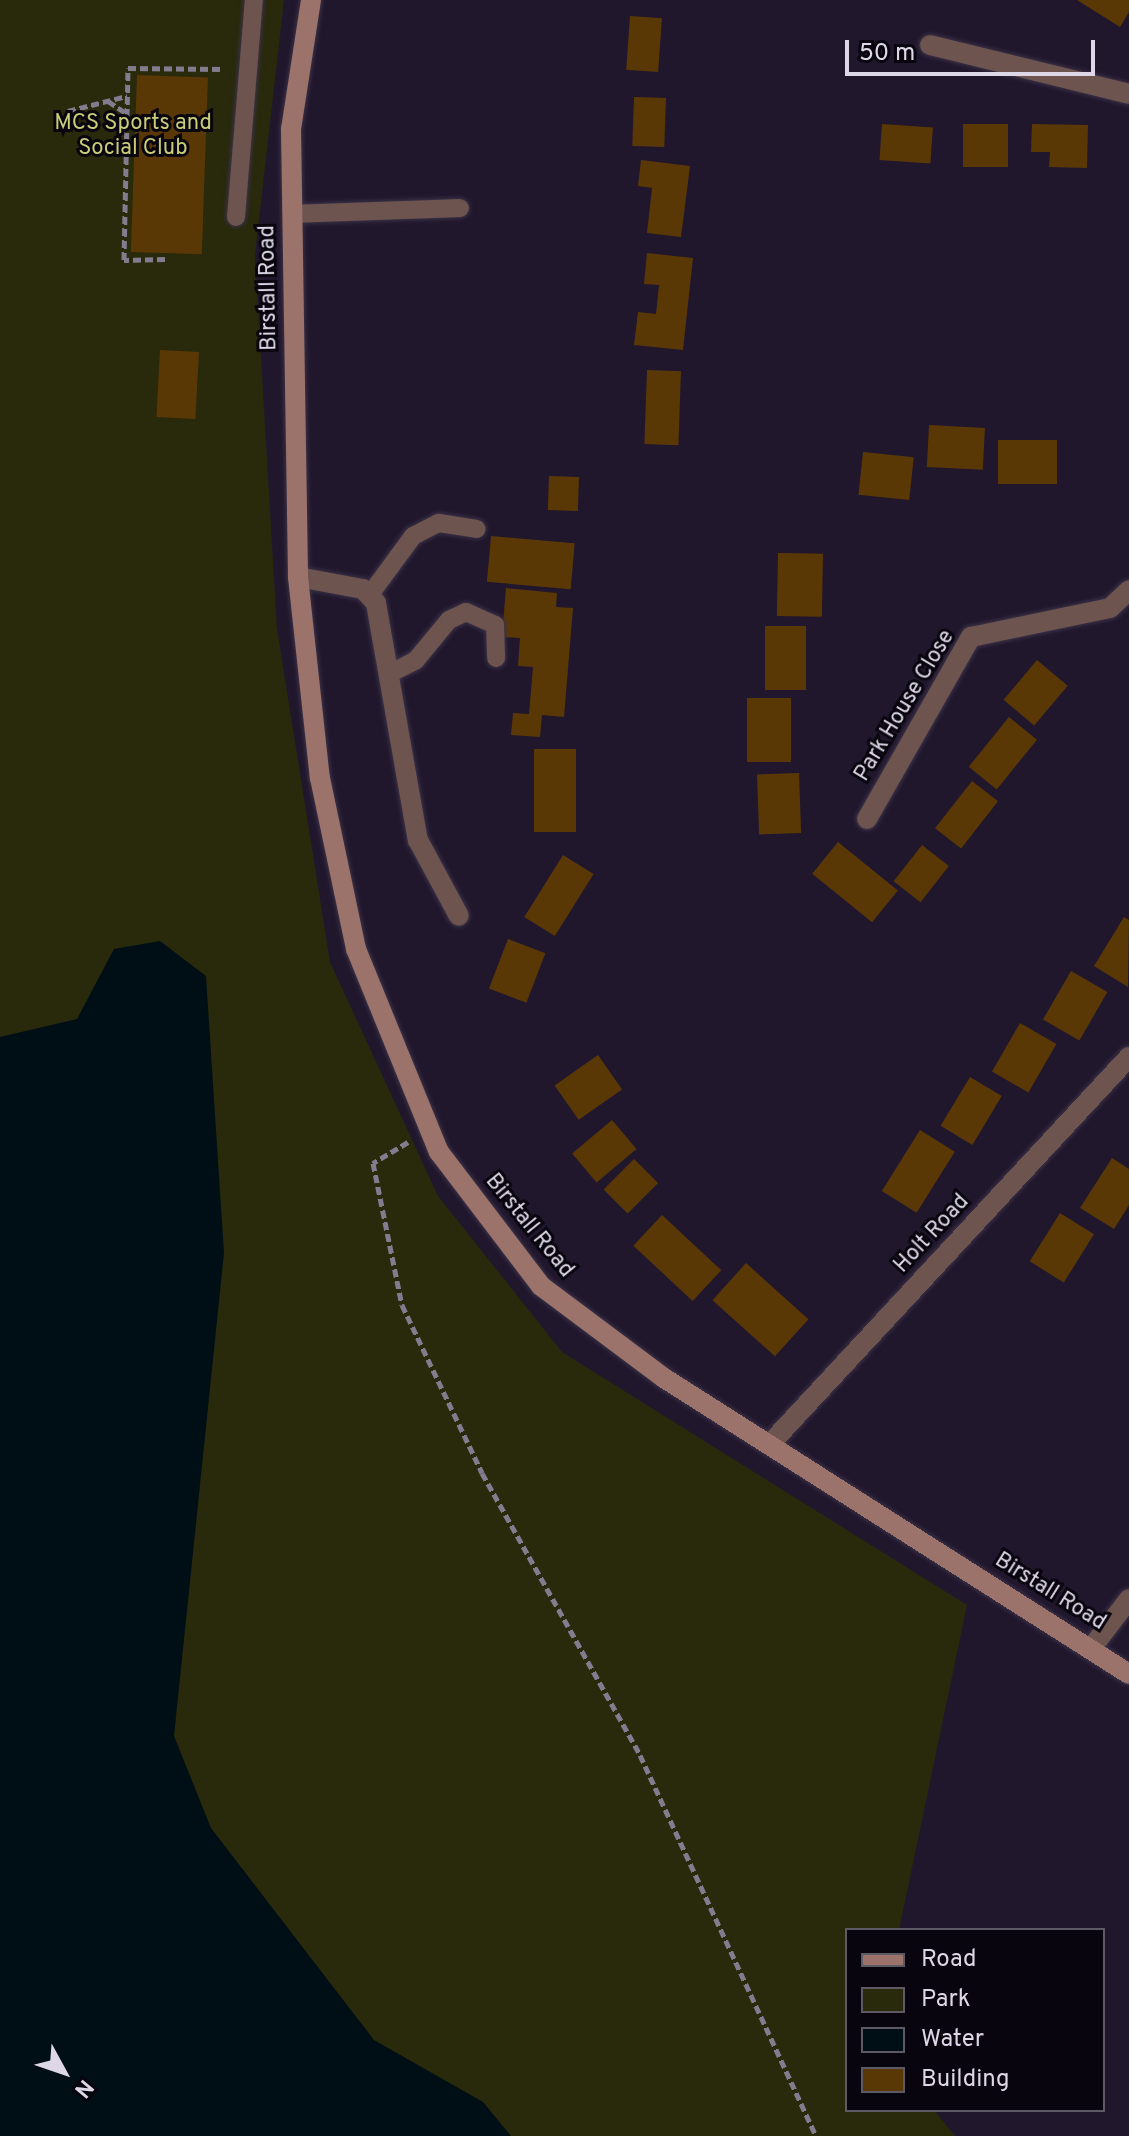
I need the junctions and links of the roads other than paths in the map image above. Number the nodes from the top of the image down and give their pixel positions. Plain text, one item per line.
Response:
1 (254, 0) edge
2 (311, 0) edge
3 (930, 45) dead end
4 (1129, 94) edge
5 (460, 208) dead end
6 (292, 214) junction
7 (236, 217) dead end
8 (477, 529) dead end
9 (298, 577) junction
10 (1129, 590) edge
11 (369, 596) junction
12 (496, 658) dead end
13 (389, 674) junction
14 (867, 819) dead end
15 (459, 916) dead end
16 (1129, 1057) edge
17 (770, 1444) junction
18 (1129, 1599) edge
19 (1093, 1646) junction
20 (1129, 1674) edge

1 - 7 lane
2 - 6 street, Birstall Road
3 - 4 street
5 - 6 lane
6 - 9 street, Birstall Road
8 - 11 lane
9 - 11 street
9 - 17 street, Birstall Road
10 - 14 street, Park House Close
11 - 13 street
12 - 13 lane
13 - 15 street
16 - 17 street, Holt Road
17 - 19 street, Birstall Road
18 - 19 street
19 - 20 street, Birstall Road

